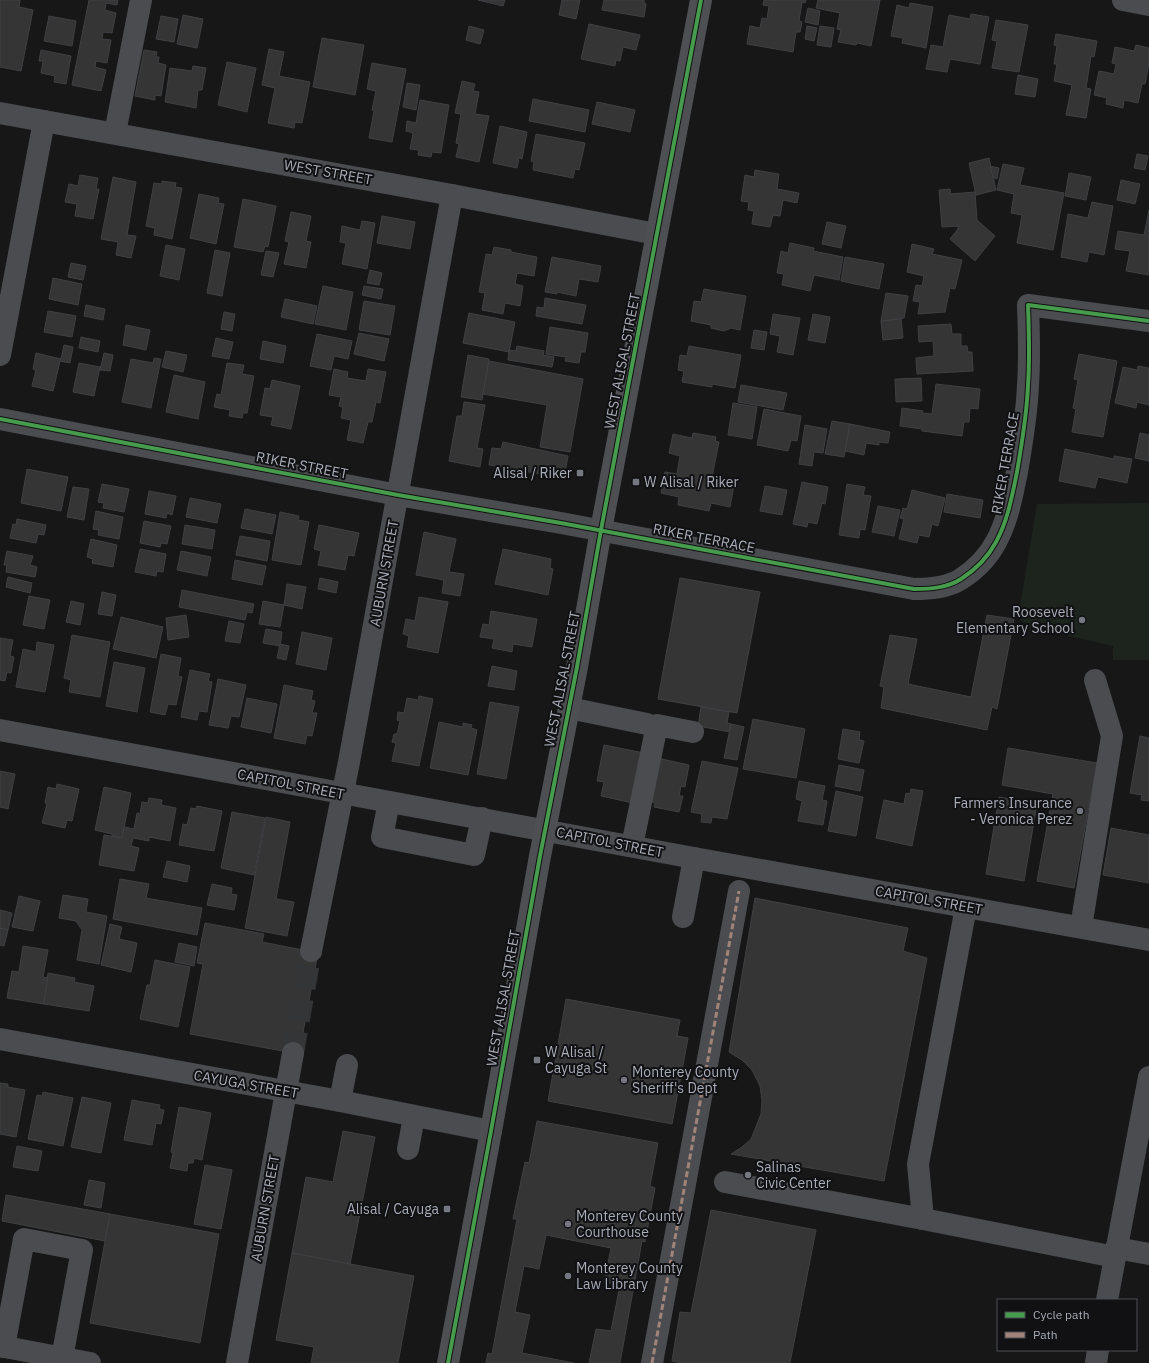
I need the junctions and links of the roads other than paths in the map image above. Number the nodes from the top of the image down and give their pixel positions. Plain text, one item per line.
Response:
1 (141, 0) edge
2 (701, 0) edge
3 (1123, 0) edge
4 (1149, 5) edge
5 (0, 113) edge
6 (44, 121) junction
7 (115, 133) junction
8 (452, 195) junction
9 (656, 234) junction
10 (7, 285) edge
11 (1149, 321) edge
12 (0, 355) edge
13 (0, 418) edge
14 (398, 494) junction
15 (601, 530) junction
16 (1095, 680) dead end
17 (569, 708) junction
18 (647, 724) dead end
19 (0, 730) edge
20 (693, 732) dead end
21 (343, 793) junction
22 (389, 802) junction
23 (482, 818) junction
24 (545, 830) junction
25 (632, 846) junction
26 (694, 858) junction
27 (739, 891) dead end
28 (966, 907) junction
29 (683, 917) dead end
30 (1081, 927) junction
31 (1149, 940) edge
32 (311, 951) tunnel mouth
33 (0, 1038) edge
34 (293, 1053) tunnel mouth
35 (347, 1065) dead end
36 (1149, 1078) edge
37 (286, 1091) junction
38 (340, 1101) junction
39 (414, 1122) junction
40 (491, 1132) junction
41 (408, 1149) dead end
42 (725, 1182) dead end
43 (922, 1219) junction
44 (1116, 1252) junction
45 (1149, 1254) edge
46 (1107, 1299) edge
47 (2, 1346) edge
48 (1098, 1351) edge
49 (39, 1358) edge
50 (62, 1358) junction
51 (90, 1363) edge
52 (237, 1363) edge
53 (448, 1363) edge
54 (652, 1363) edge
55 (1096, 1363) edge

1 - 7 street
2 - 9 main road, WEST ALISAL STREET
3 - 4 street
5 - 6 street, WEST STREET
6 - 7 street, WEST STREET
6 - 10 street
7 - 8 street, WEST STREET
8 - 9 street, WEST STREET
8 - 14 street, AUBURN STREET
9 - 15 main road, WEST ALISAL STREET
10 - 12 street
11 - 15 street, RIKER TERRACE
13 - 14 street, RIKER STREET
14 - 15 street, RIKER STREET
14 - 21 street, AUBURN STREET
15 - 17 main road, WEST ALISAL STREET
16 - 30 street
17 - 18 street
17 - 24 main road, WEST ALISAL STREET
19 - 21 street, CAPITOL STREET
20 - 25 street
21 - 22 street, CAPITOL STREET
21 - 32 street, AUBURN STREET
22 - 23 street, CAPITOL STREET
22 - 23 street
23 - 24 street, CAPITOL STREET
24 - 25 street, CAPITOL STREET
24 - 40 main road, WEST ALISAL STREET
25 - 26 street, CAPITOL STREET
26 - 28 street, CAPITOL STREET
26 - 29 street
27 - 54 street
28 - 30 street, CAPITOL STREET
28 - 43 street
30 - 31 street, CAPITOL STREET
33 - 37 street, CAYUGA STREET
34 - 37 street, AUBURN STREET
35 - 38 street
36 - 44 street
37 - 38 street, CAYUGA STREET
37 - 52 street, AUBURN STREET
38 - 39 street, CAYUGA STREET
39 - 40 street, CAYUGA STREET
39 - 41 street
40 - 53 main road, WEST ALISAL STREET
42 - 43 street
43 - 44 street
44 - 45 street
44 - 46 street
47 - 49 street
47 - 50 street
48 - 55 street
49 - 50 street
50 - 51 street

